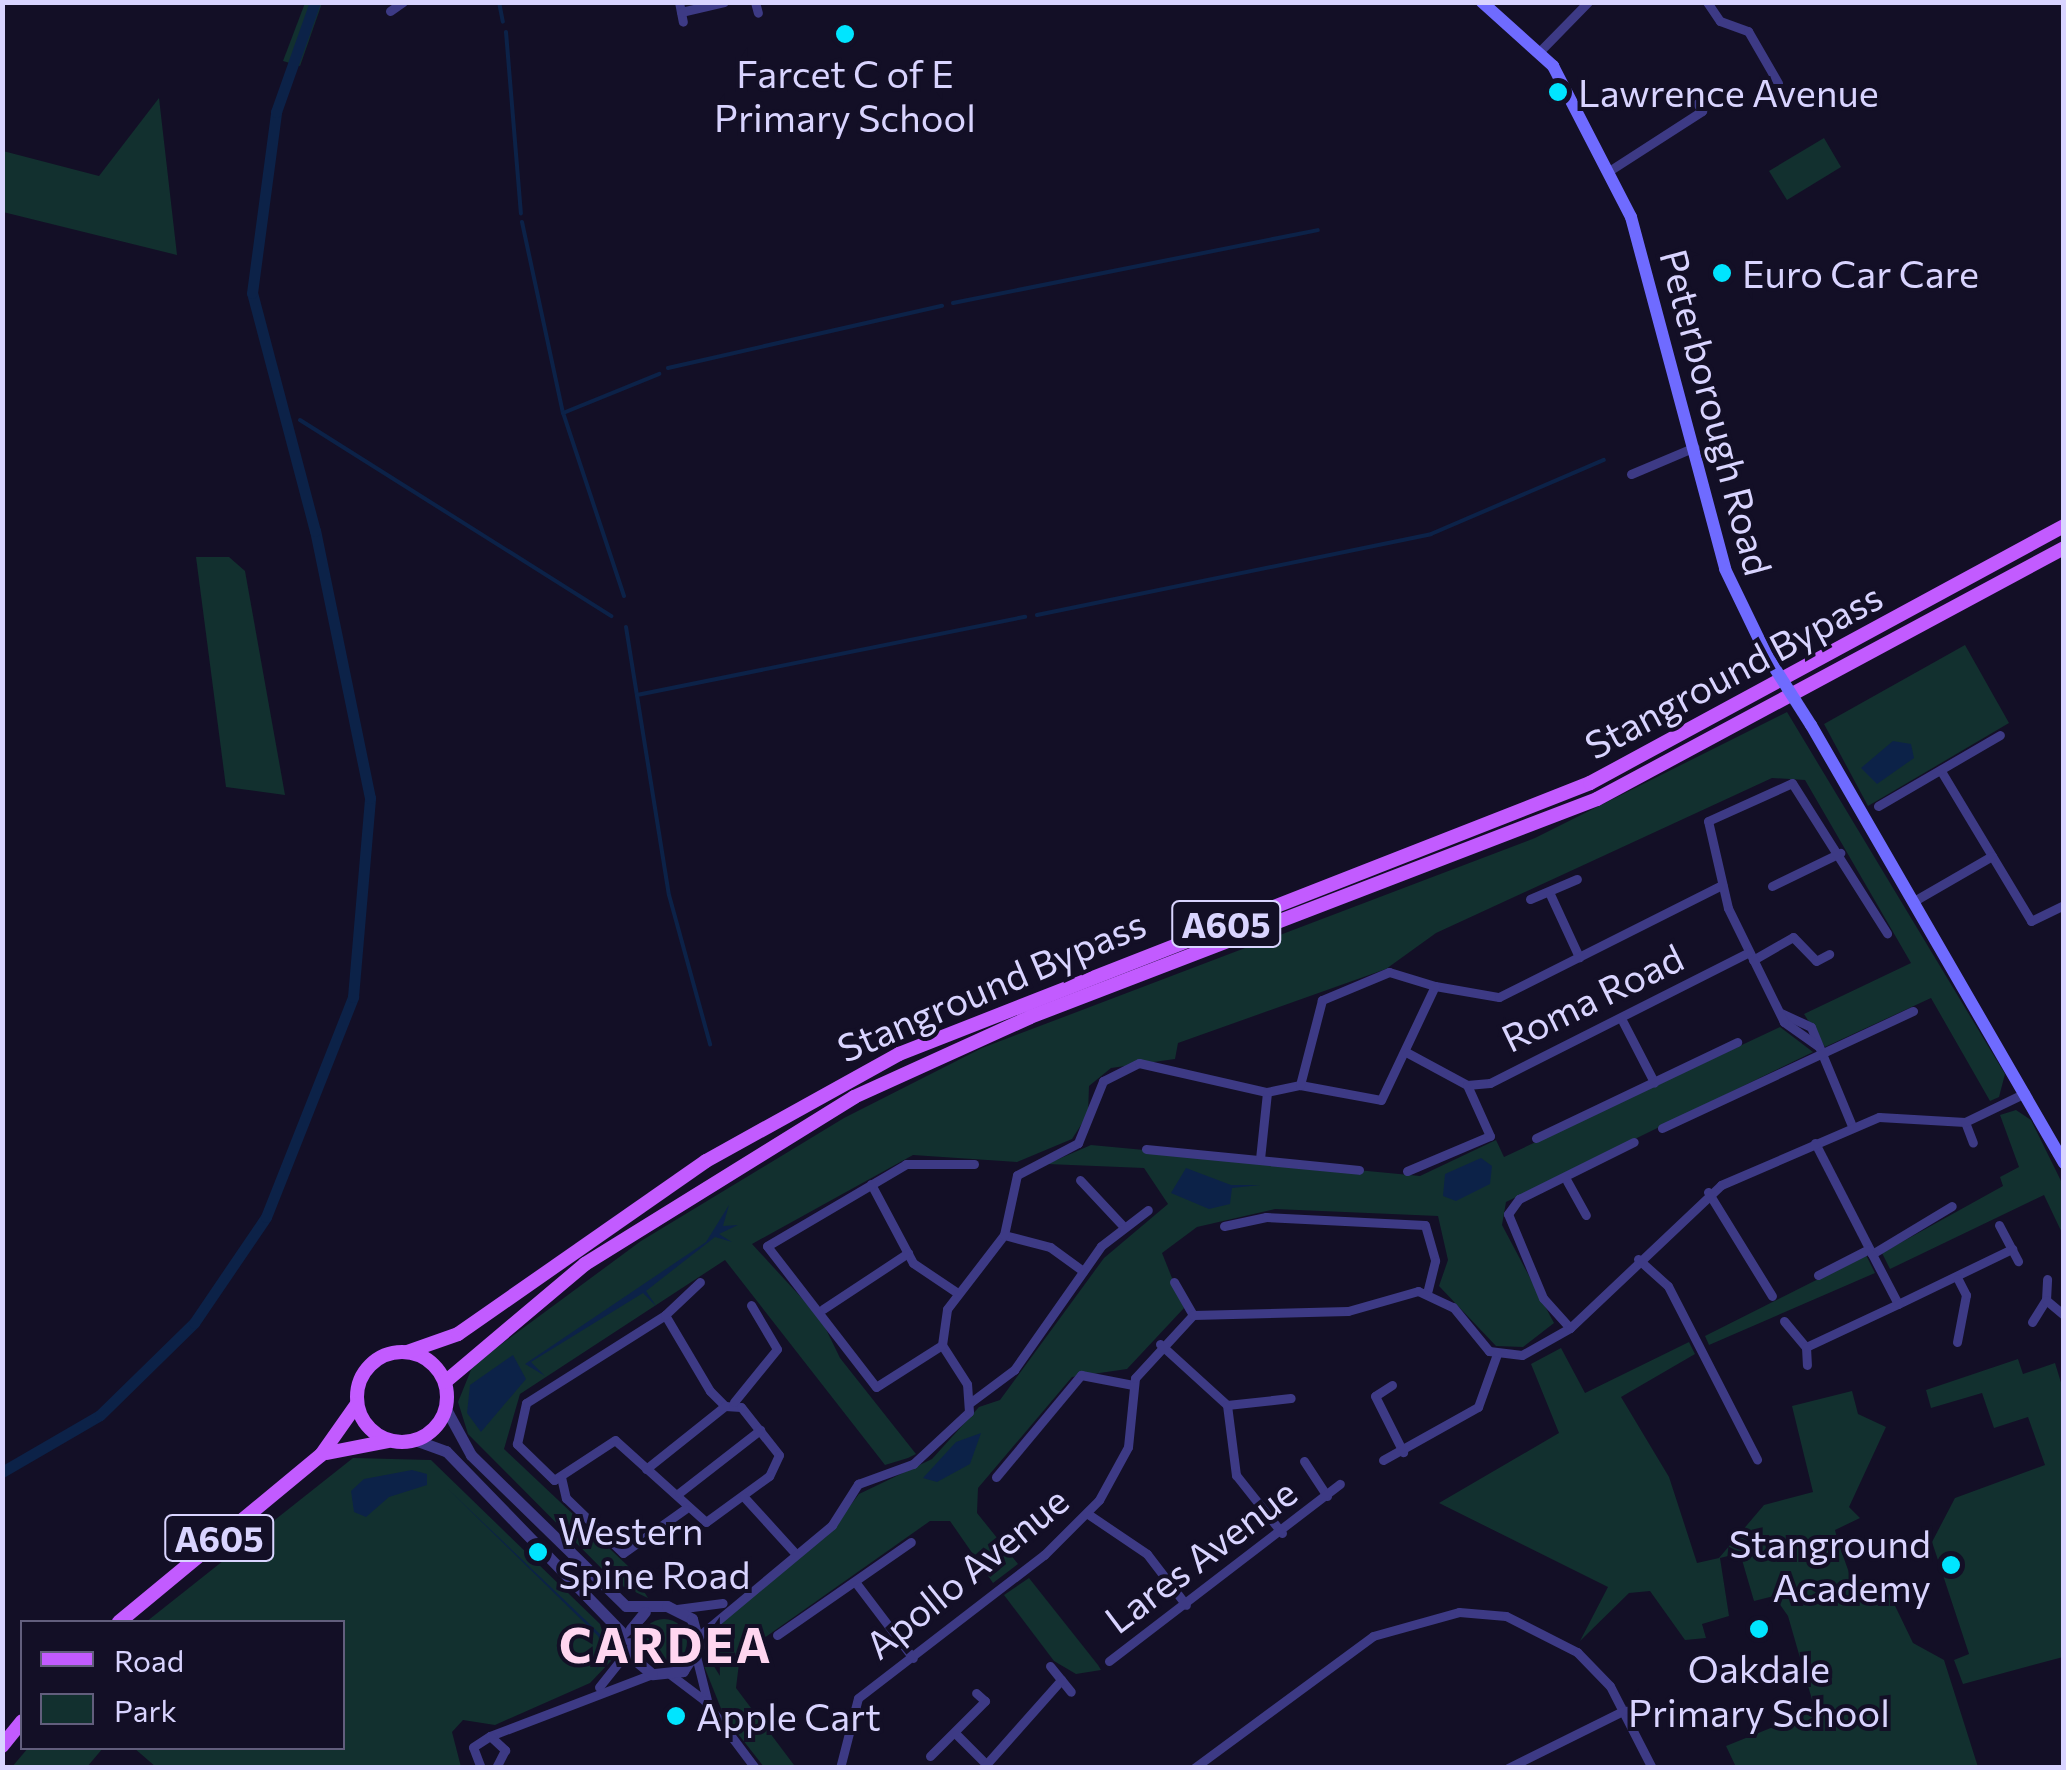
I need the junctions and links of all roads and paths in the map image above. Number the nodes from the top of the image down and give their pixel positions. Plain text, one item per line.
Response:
1 (403, 2) edge
2 (724, 2) edge
3 (1482, 2) edge
4 (1588, 2) edge
5 (1707, 2) edge
6 (390, 11) dead end
7 (681, 12) edge
8 (1542, 50) junction
9 (1778, 83) dead end
10 (1696, 102) dead end
11 (1609, 171) junction
12 (1695, 447) junction
13 (1632, 474) dead end
14 (2064, 526) edge
15 (2064, 548) edge
16 (2000, 734) dead end
17 (1941, 771) junction
18 (1878, 806) dead end
19 (1840, 853) junction
20 (1992, 856) junction
21 (1577, 880) dead end
22 (1722, 884) junction
23 (1772, 886) dead end
24 (1550, 892) junction
25 (1530, 899) dead end
26 (1914, 901) junction
27 (2064, 904) edge
28 (1886, 933) dead end
29 (1829, 954) dead end
30 (1751, 956) junction
31 (1579, 957) junction
32 (1435, 986) junction
33 (1912, 1010) dead end
34 (1622, 1022) junction
35 (1737, 1042) dead end
36 (1819, 1050) junction
37 (1406, 1052) junction
38 (1654, 1082) junction
39 (1300, 1085) junction
40 (1468, 1085) junction
41 (1267, 1092) junction
42 (2024, 1093) junction
43 (1965, 1122) junction
44 (1852, 1126) junction
45 (1662, 1128) dead end
46 (1536, 1138) dead end
47 (1634, 1142) dead end
48 (1815, 1143) junction
49 (1973, 1143) dead end
50 (1146, 1149) dead end
51 (1260, 1159) junction
52 (2064, 1163) edge
53 (974, 1164) dead end
54 (1359, 1170) dead end
55 (1407, 1170) dead end
56 (1080, 1180) dead end
57 (1567, 1181) junction
58 (870, 1184) junction
59 (1708, 1192) junction
60 (1952, 1206) dead end
61 (1148, 1210) dead end
62 (1586, 1215) dead end
63 (1999, 1225) dead end
64 (1123, 1226) junction
65 (1224, 1226) dead end
66 (1004, 1235) junction
67 (2012, 1249) junction
68 (1870, 1252) junction
69 (908, 1253) junction
70 (1638, 1259) junction
71 (2018, 1261) dead end
72 (1082, 1271) junction
73 (1818, 1275) dead end
74 (1958, 1278) junction
75 (2047, 1280) dead end
76 (700, 1282) dead end
77 (1174, 1282) dead end
78 (956, 1292) junction
79 (1426, 1293) junction
80 (1772, 1296) dead end
81 (2046, 1300) junction
82 (1898, 1304) junction
83 (751, 1305) dead end
84 (823, 1309) junction
85 (665, 1315) junction
86 (1193, 1315) junction
87 (2064, 1315) edge
88 (1784, 1321) dead end
89 (2032, 1322) dead end
90 (1570, 1328) junction
91 (1957, 1342) dead end
92 (1160, 1344) junction
93 (942, 1346) junction
94 (1806, 1347) junction
95 (407, 1352) junction
96 (1497, 1354) junction
97 (1807, 1365) dead end
98 (445, 1382) junction
99 (1133, 1384) junction
100 (1392, 1385) dead end
101 (1291, 1398) dead end
102 (971, 1402) junction
103 (358, 1404) junction
104 (729, 1404) junction
105 (1227, 1405) junction
106 (446, 1409) junction
107 (760, 1430) junction
108 (415, 1440) junction
109 (1032, 1440) junction
110 (392, 1441) junction
111 (1040, 1449) dead end
112 (1403, 1452) junction
113 (322, 1455) junction
114 (1757, 1459) dead end
115 (1383, 1460) dead end
116 (1304, 1461) dead end
117 (646, 1468) junction
118 (560, 1477) junction
119 (996, 1477) dead end
120 (1340, 1484) dead end
121 (679, 1494) junction
122 (1327, 1496) junction
123 (744, 1497) junction
124 (685, 1510) junction
125 (1088, 1514) junction
126 (1282, 1533) junction
127 (910, 1542) dead end
128 (794, 1552) junction
129 (856, 1583) junction
130 (735, 1599) junction
131 (1186, 1605) junction
132 (678, 1608) junction
133 (646, 1612) junction
134 (121, 1620) edge
135 (801, 1621) junction
136 (809, 1633) dead end
137 (777, 1635) dead end
138 (699, 1636) junction
139 (630, 1644) junction
140 (696, 1656) junction
141 (913, 1658) junction
142 (1109, 1661) dead end
143 (1050, 1666) dead end
144 (652, 1674) junction
145 (671, 1676) junction
146 (1061, 1680) junction
147 (976, 1692) dead end
148 (1072, 1692) dead end
149 (584, 1696) junction
150 (1625, 1710) junction
151 (714, 1711) junction
152 (530, 1720) junction
153 (20, 1724) edge
154 (955, 1732) junction
155 (490, 1736) junction
156 (2, 1746) edge
157 (505, 1750) junction
158 (930, 1756) dead end
159 (470, 1762) edge
160 (985, 1766) edge
161 (481, 1768) edge
162 (496, 1768) edge
163 (756, 1768) edge
164 (840, 1768) edge
165 (1194, 1768) edge
166 (1508, 1768) edge
167 (1652, 1768) edge

1 - 6 street
2 - 7 street
3 - 8 main road, Peterborough Road
4 - 8 street
5 - 9 street
8 - 11 main road, Peterborough Road
10 - 11 street
11 - 12 main road, Peterborough Road
12 - 13 street
12 - 26 main road, Peterborough Road, bridge
14 - 95 main road, Stanground Bypass / A605
15 - 98 main road, Stanground Bypass / A605
16 - 17 street
17 - 18 street
17 - 20 street
19 - 22 street
19 - 23 street
19 - 28 street
20 - 26 street
20 - 27 street
21 - 24 street
22 - 30 street
22 - 31 street
24 - 25 street
24 - 31 street
26 - 42 main road, Peterborough Road
29 - 30 street, Roma Road
30 - 34 street, Roma Road
30 - 36 street
31 - 32 street
32 - 37 street
32 - 39 street
33 - 36 street
34 - 38 street
34 - 40 street, Roma Road
35 - 38 street
36 - 44 street
36 - 45 street
37 - 39 street
37 - 40 street, Roma Road
38 - 46 street
39 - 41 street
40 - 55 street
41 - 51 street
41 - 66 street
42 - 43 street
42 - 52 main road, Peterborough Road
43 - 44 street
43 - 49 street
44 - 48 street
47 - 57 street
48 - 59 street
48 - 68 street
50 - 51 street
51 - 54 street
53 - 58 street
56 - 64 street
57 - 62 street
57 - 90 street
58 - 69 street
58 - 84 street
59 - 70 street
59 - 80 street
60 - 68 street
61 - 64 street
63 - 67 street
64 - 72 street
65 - 79 street
66 - 72 street
66 - 78 street
67 - 71 street
67 - 74 street
68 - 73 street
68 - 82 street
69 - 78 street
69 - 84 street
70 - 90 street
70 - 114 street
72 - 102 street
74 - 82 street
74 - 91 street
75 - 81 street
76 - 85 street
77 - 86 street
78 - 93 street
79 - 86 street
79 - 96 street
81 - 87 street
81 - 89 street
82 - 94 street
83 - 104 street
84 - 93 street
85 - 104 street
85 - 118 street
86 - 92 street, Apollo Avenue
88 - 94 street
90 - 96 street
92 - 99 street, Apollo Avenue
92 - 105 street
93 - 102 street
94 - 97 street
95 - 98 main road
95 - 103 main road
96 - 112 street
98 - 106 main road
99 - 109 street
99 - 125 street, Apollo Avenue
100 - 112 street
101 - 105 street
102 - 128 street
103 - 110 main road
103 - 113 main road, A605
104 - 107 street
104 - 117 street
105 - 126 street
106 - 108 main road
106 - 133 street
107 - 121 street
107 - 123 street
108 - 110 main road
108 - 139 street
109 - 111 street
109 - 119 street
110 - 113 main road, A605
112 - 115 street
113 - 134 main road, A605
116 - 122 street, Lares Avenue
117 - 118 street
117 - 121 street
118 - 124 street
120 - 122 street, Lares Avenue
121 - 124 street
122 - 126 street, Lares Avenue
123 - 124 street
123 - 128 street
125 - 131 street
125 - 141 street, Apollo Avenue
126 - 131 street, Lares Avenue
127 - 129 street
128 - 130 street
129 - 135 street
129 - 141 street
130 - 132 street
130 - 138 street
131 - 142 street, Lares Avenue
132 - 133 street
132 - 138 street
133 - 139 street
135 - 136 street
135 - 137 street
138 - 140 street
139 - 144 street
139 - 149 street
140 - 145 street
140 - 151 street
141 - 164 street, Apollo Avenue
143 - 146 street
144 - 145 street
144 - 149 street
145 - 151 street
146 - 148 street
146 - 160 street
147 - 154 street
149 - 152 street
150 - 165 street
150 - 166 street
150 - 167 street
151 - 163 street
152 - 155 street
152 - 157 street
153 - 156 main road
154 - 158 street
154 - 160 street
155 - 157 street
155 - 159 street
157 - 162 street
159 - 161 street

